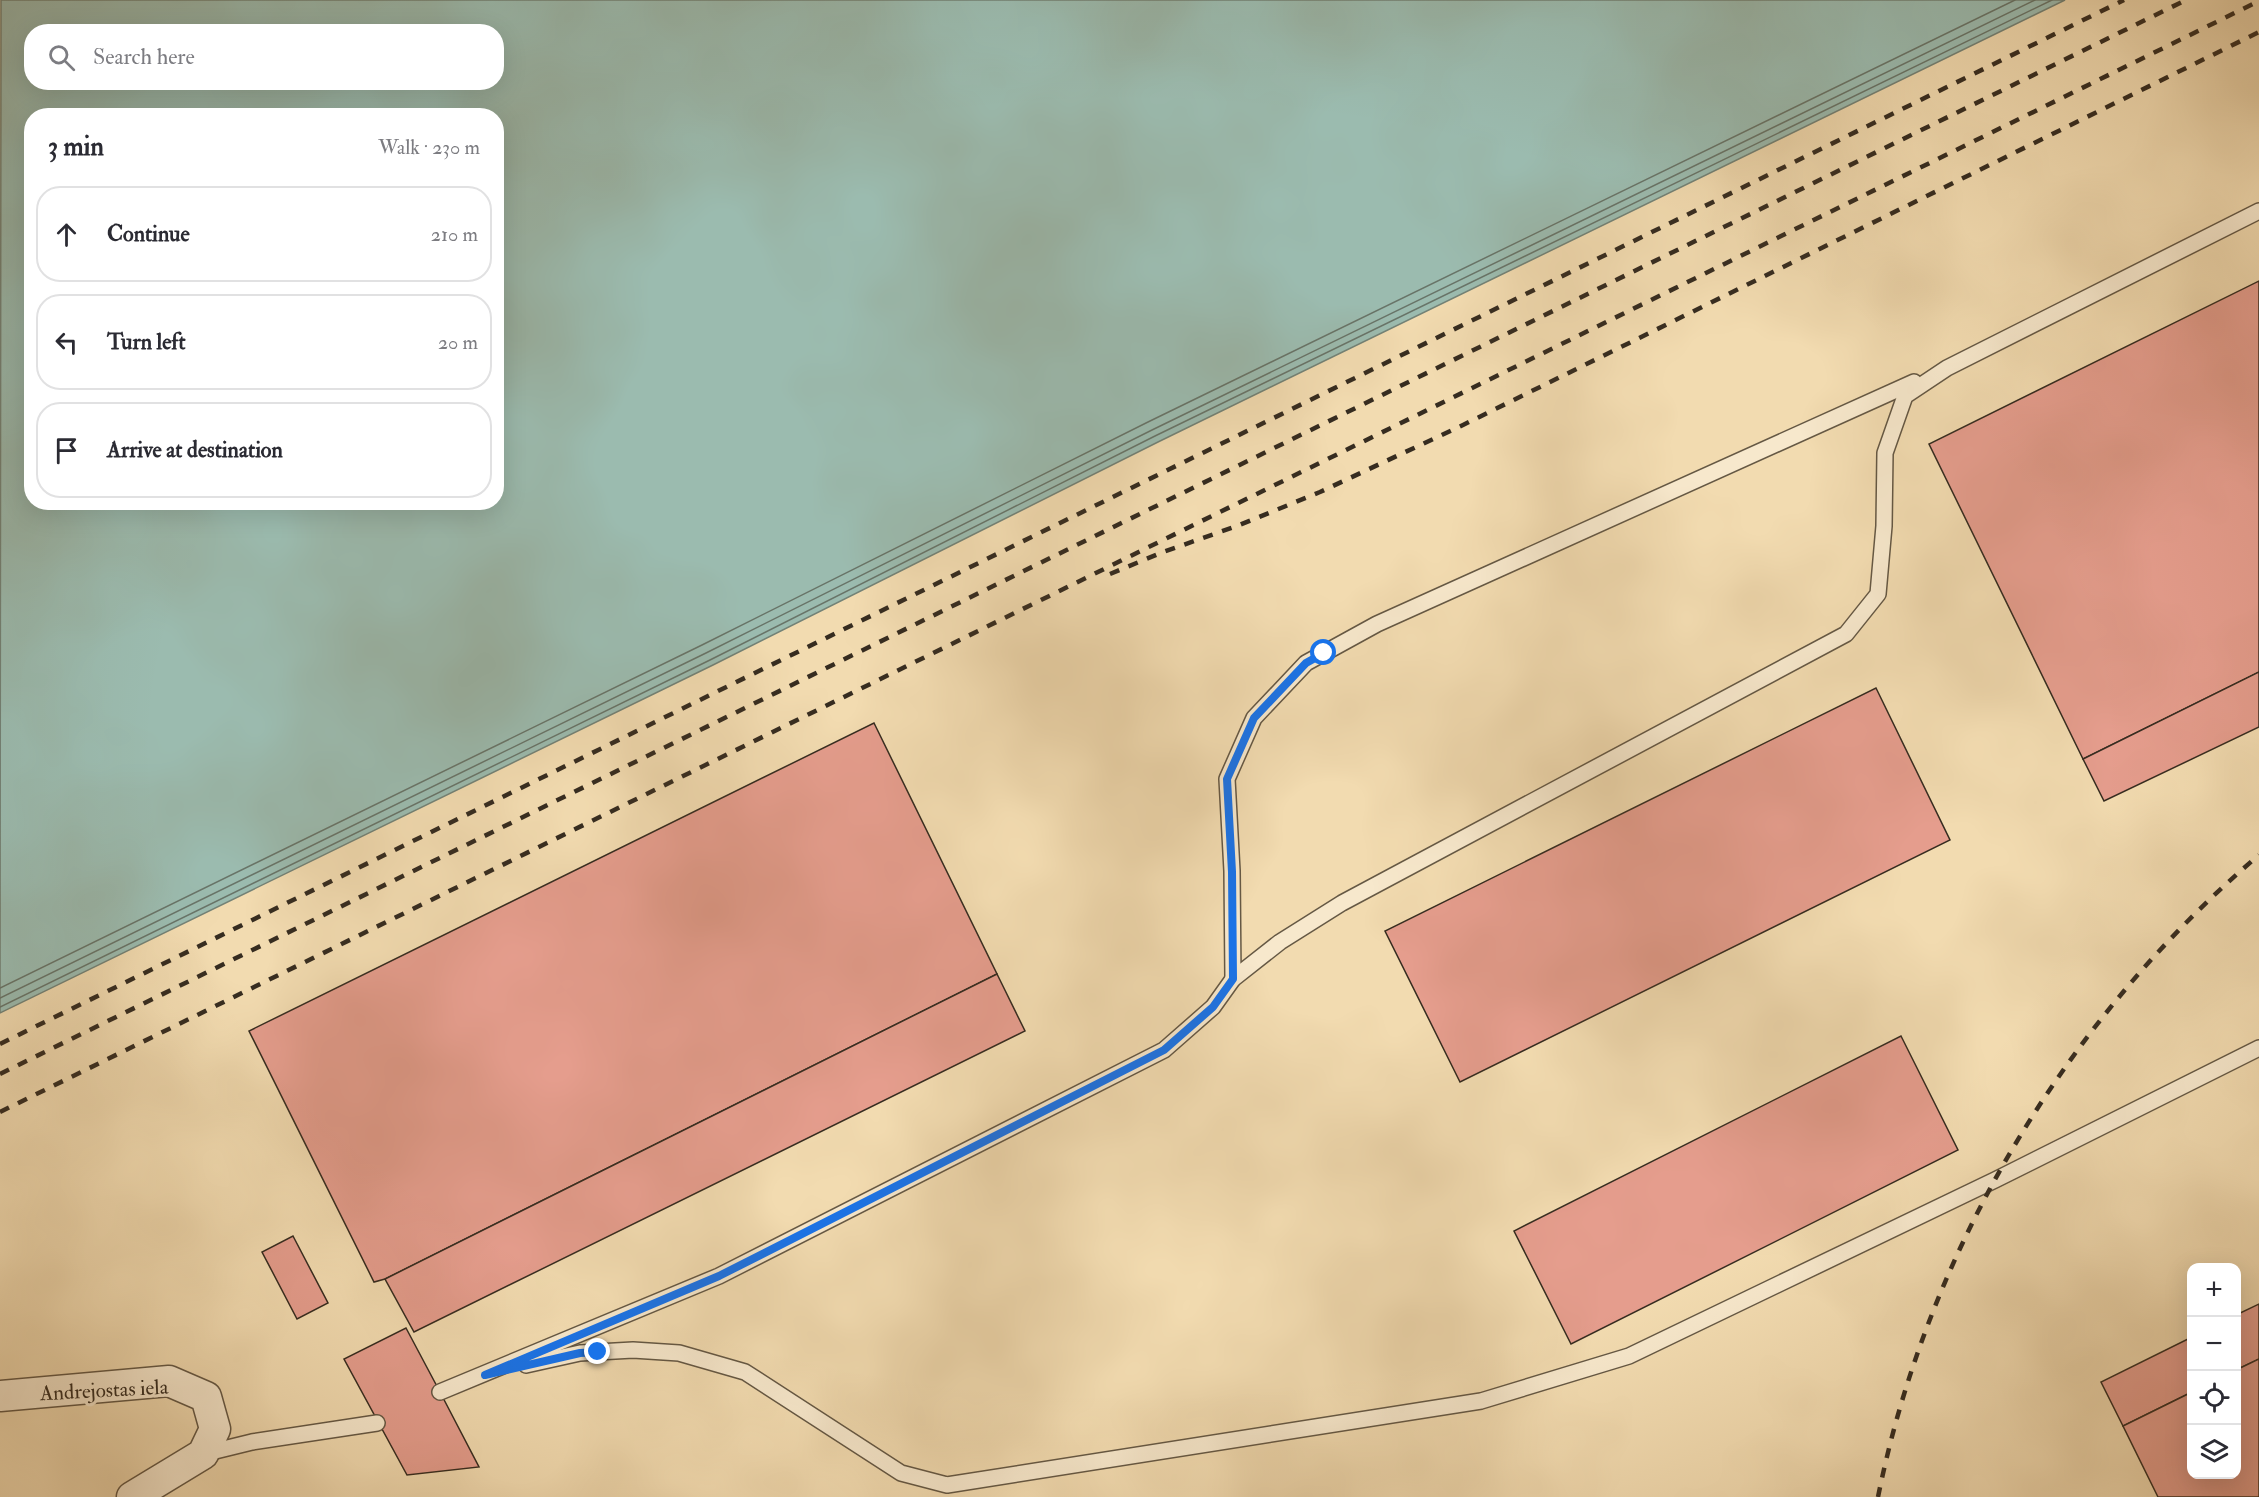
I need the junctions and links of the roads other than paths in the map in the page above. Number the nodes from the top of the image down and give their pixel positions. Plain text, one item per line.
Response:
1 (2259, 211) edge
2 (1947, 368) junction
3 (1233, 979) junction
4 (2259, 1048) edge
5 (485, 1375) junction
6 (440, 1392) dead end
7 (0, 1396) edge
8 (377, 1422) dead end
9 (202, 1454) junction
10 (132, 1497) edge

1 - 2 lane
2 - 3 lane
2 - 3 lane
3 - 5 lane
4 - 5 lane
5 - 6 lane
7 - 9 street, Andrejostas iela
8 - 9 lane
9 - 10 street

